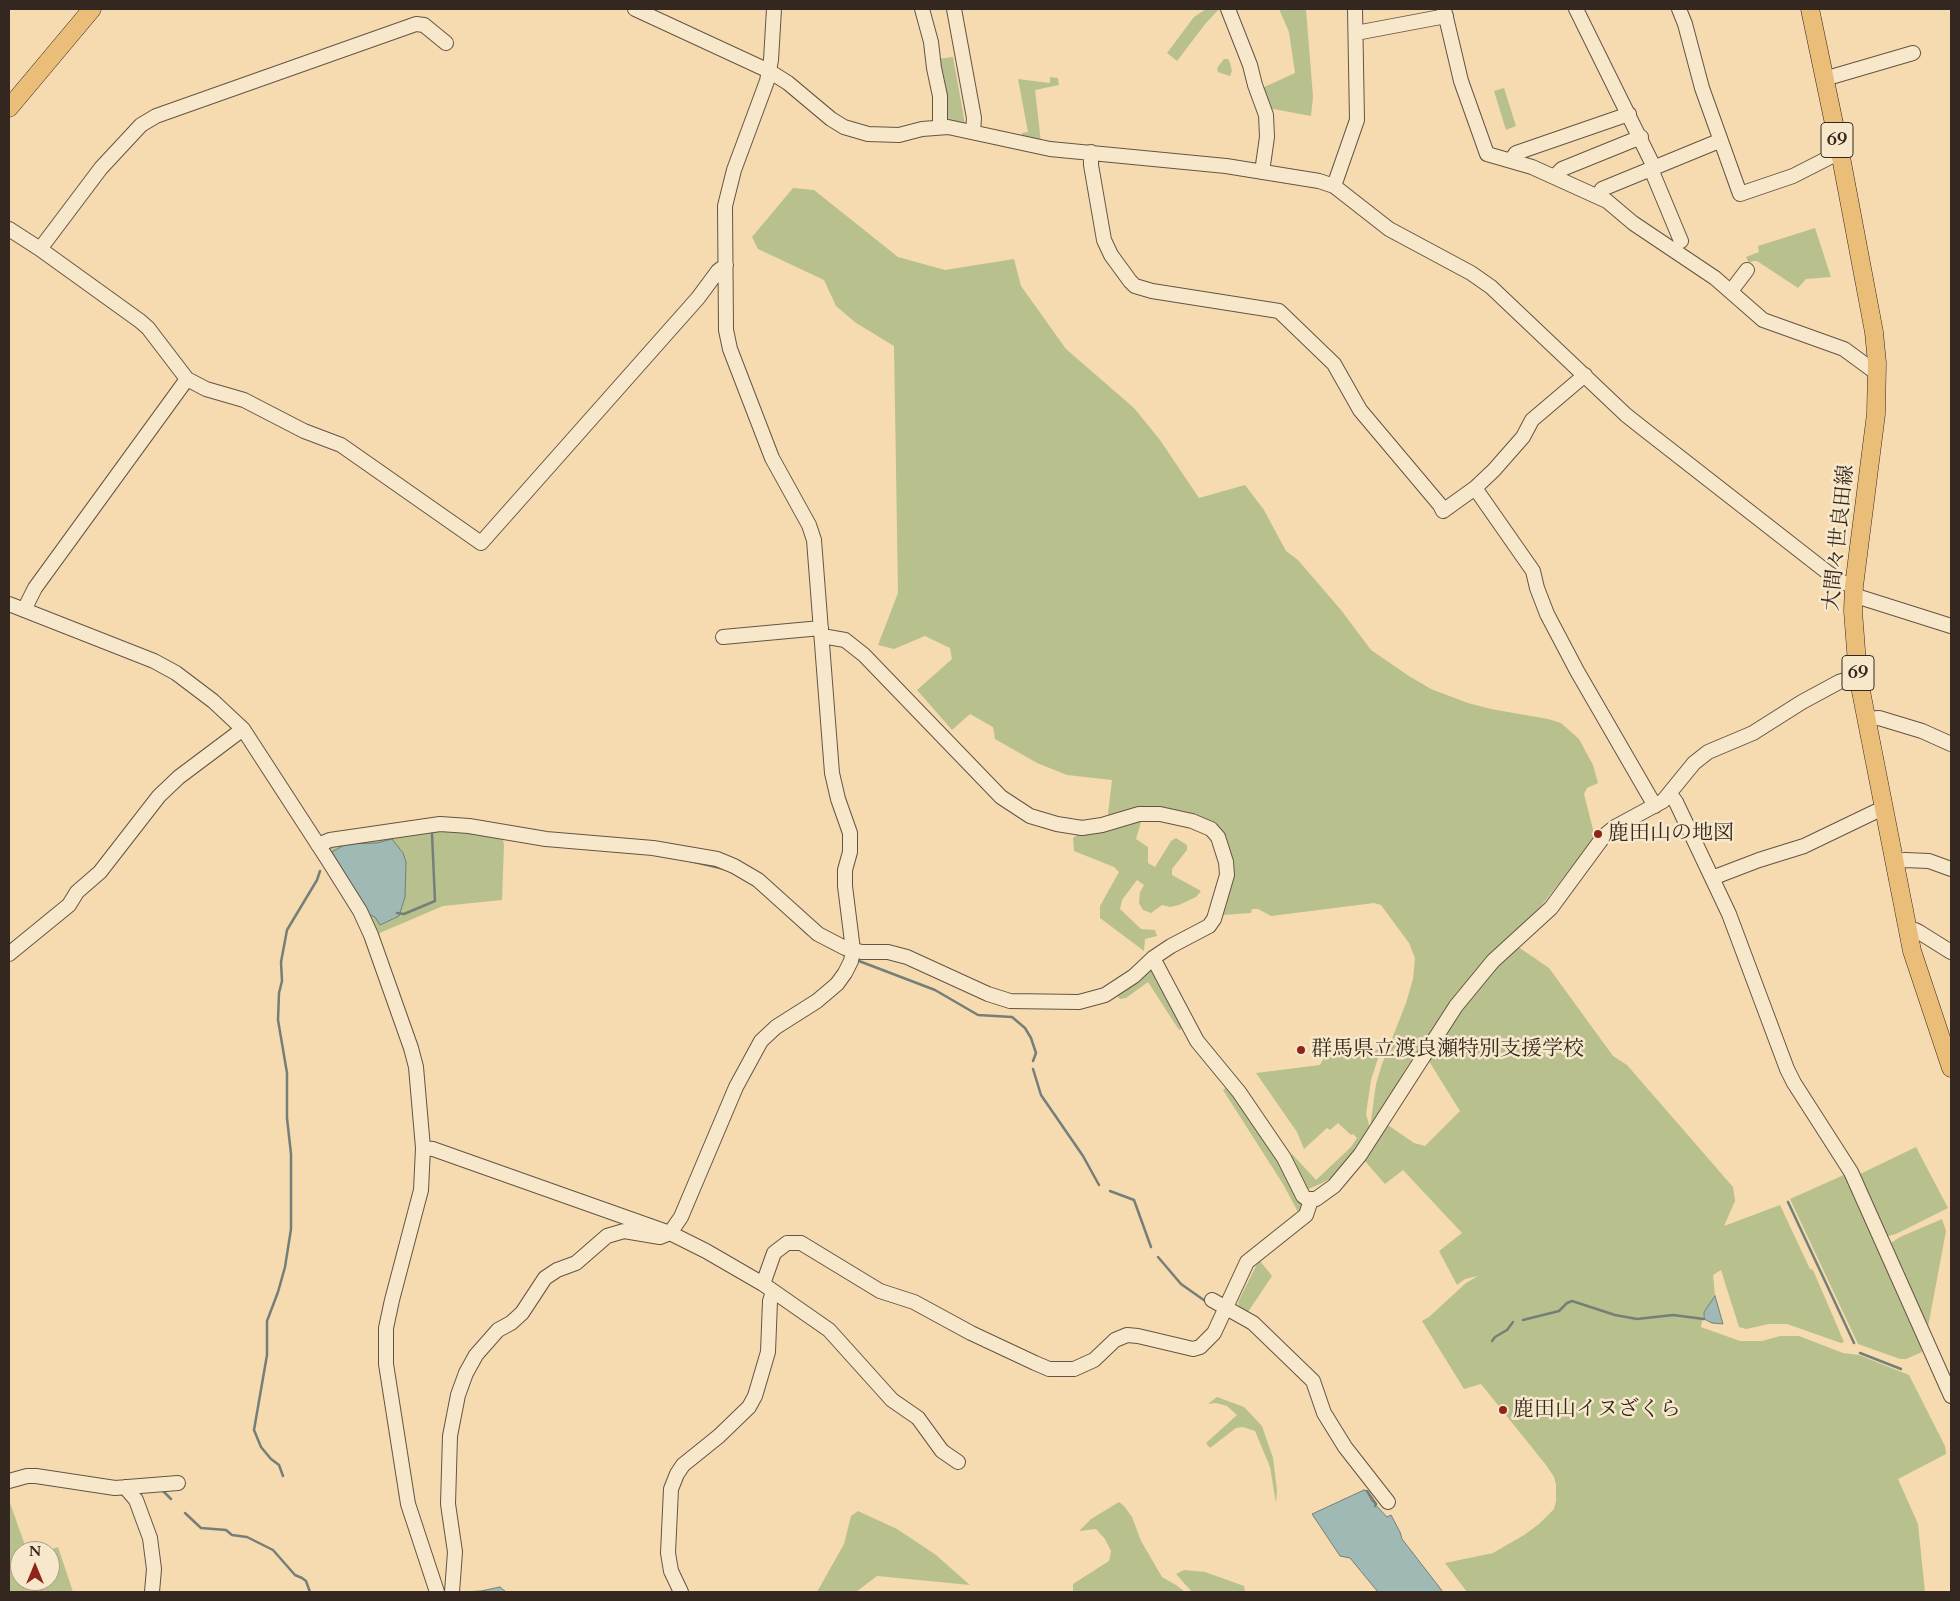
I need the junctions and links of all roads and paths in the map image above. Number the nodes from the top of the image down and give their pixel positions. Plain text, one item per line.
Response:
1 (92, 9) edge
2 (635, 9) edge
3 (774, 9) edge
4 (922, 9) edge
5 (954, 9) edge
6 (1228, 9) edge
7 (1356, 9) edge
8 (1576, 9) edge
9 (1679, 9) edge
10 (1810, 9) edge
11 (1445, 12) edge
12 (1356, 33) junction
13 (446, 44) dead end
14 (1913, 53) dead end
15 (769, 71) junction
16 (1824, 79) junction
17 (9, 108) edge
18 (1629, 114) junction
19 (940, 126) junction
20 (973, 132) junction
21 (1640, 137) junction
22 (1719, 140) junction
23 (1091, 152) junction
24 (1840, 152) junction
25 (1511, 160) junction
26 (1653, 168) junction
27 (1262, 172) junction
28 (1555, 176) junction
29 (1334, 186) junction
30 (1598, 196) junction
31 (9, 229) edge
32 (1681, 240) dead end
33 (40, 249) junction
34 (726, 265) junction
35 (1747, 270) dead end
36 (1731, 291) junction
37 (1878, 374) junction
38 (1585, 375) junction
39 (187, 379) junction
40 (1475, 488) junction
41 (1853, 591) junction
42 (9, 604) edge
43 (24, 610) junction
44 (1951, 626) edge
45 (822, 632) junction
46 (723, 636) dead end
47 (1858, 676) junction
48 (1866, 719) junction
49 (243, 729) junction
50 (1951, 744) edge
51 (1670, 794) junction
52 (1655, 806) junction
53 (1883, 808) junction
54 (318, 845) junction
55 (1894, 862) junction
56 (1951, 869) edge
57 (1712, 878) junction
58 (1907, 930) junction
59 (853, 950) junction
60 (1951, 952) edge
61 (9, 954) edge
62 (1153, 958) junction
63 (1951, 1068) edge
64 (423, 1148) junction
65 (1310, 1200) junction
66 (670, 1233) junction
67 (768, 1288) junction
68 (1212, 1300) dead end
69 (1225, 1309) junction
70 (1951, 1396) edge
71 (958, 1462) dead end
72 (9, 1481) edge
73 (178, 1483) dead end
74 (125, 1487) junction
75 (1388, 1502) dead end
76 (152, 1592) edge
77 (436, 1592) edge
78 (452, 1592) edge
79 (681, 1592) edge

1 - 17 main road
2 - 15 street
3 - 15 street
4 - 19 street
5 - 20 street
6 - 27 street
7 - 12 street
8 - 18 street
9 - 22 street
10 - 16 main road, 大間々世良田線 / 69
11 - 12 street
11 - 25 street
12 - 29 street
13 - 33 street
14 - 16 street
15 - 19 street
15 - 34 street
16 - 24 main road, 大間々世良田線 / 69
18 - 21 street
18 - 25 street
19 - 20 street
20 - 23 street
21 - 26 street
21 - 28 street
22 - 24 street
22 - 26 street
23 - 27 street
23 - 40 street
24 - 37 main road, 大間々世良田線 / 69
25 - 28 street
26 - 30 street
26 - 32 street
27 - 29 street
28 - 30 street
29 - 38 street
30 - 36 street
31 - 33 street
33 - 39 street
34 - 39 street
34 - 45 street
35 - 36 street
36 - 37 street
37 - 41 main road, 大間々世良田線 / 69
38 - 40 street
38 - 41 street
39 - 43 street
40 - 52 street
41 - 44 street
41 - 47 main road, 大間々世良田線 / 69
42 - 43 street
43 - 49 street
45 - 46 street
45 - 59 street
45 - 62 street
47 - 48 main road, 大間々世良田線 / 69
47 - 51 street
48 - 50 street
48 - 53 main road, 大間々世良田線 / 69
49 - 54 street
49 - 61 street
51 - 52 street
51 - 57 street
52 - 65 street
53 - 55 main road, 大間々世良田線 / 69
53 - 57 street
54 - 59 street
54 - 64 street
55 - 56 street
55 - 58 main road, 大間々世良田線 / 69
57 - 70 street
58 - 60 street
58 - 63 main road, 大間々世良田線 / 69
59 - 62 street
59 - 66 street
62 - 65 street
64 - 66 street
64 - 77 street
65 - 69 street
66 - 67 street
66 - 78 street
67 - 69 street
67 - 71 street
67 - 79 street
68 - 69 street
69 - 75 street
72 - 74 street
73 - 74 street
74 - 76 street

